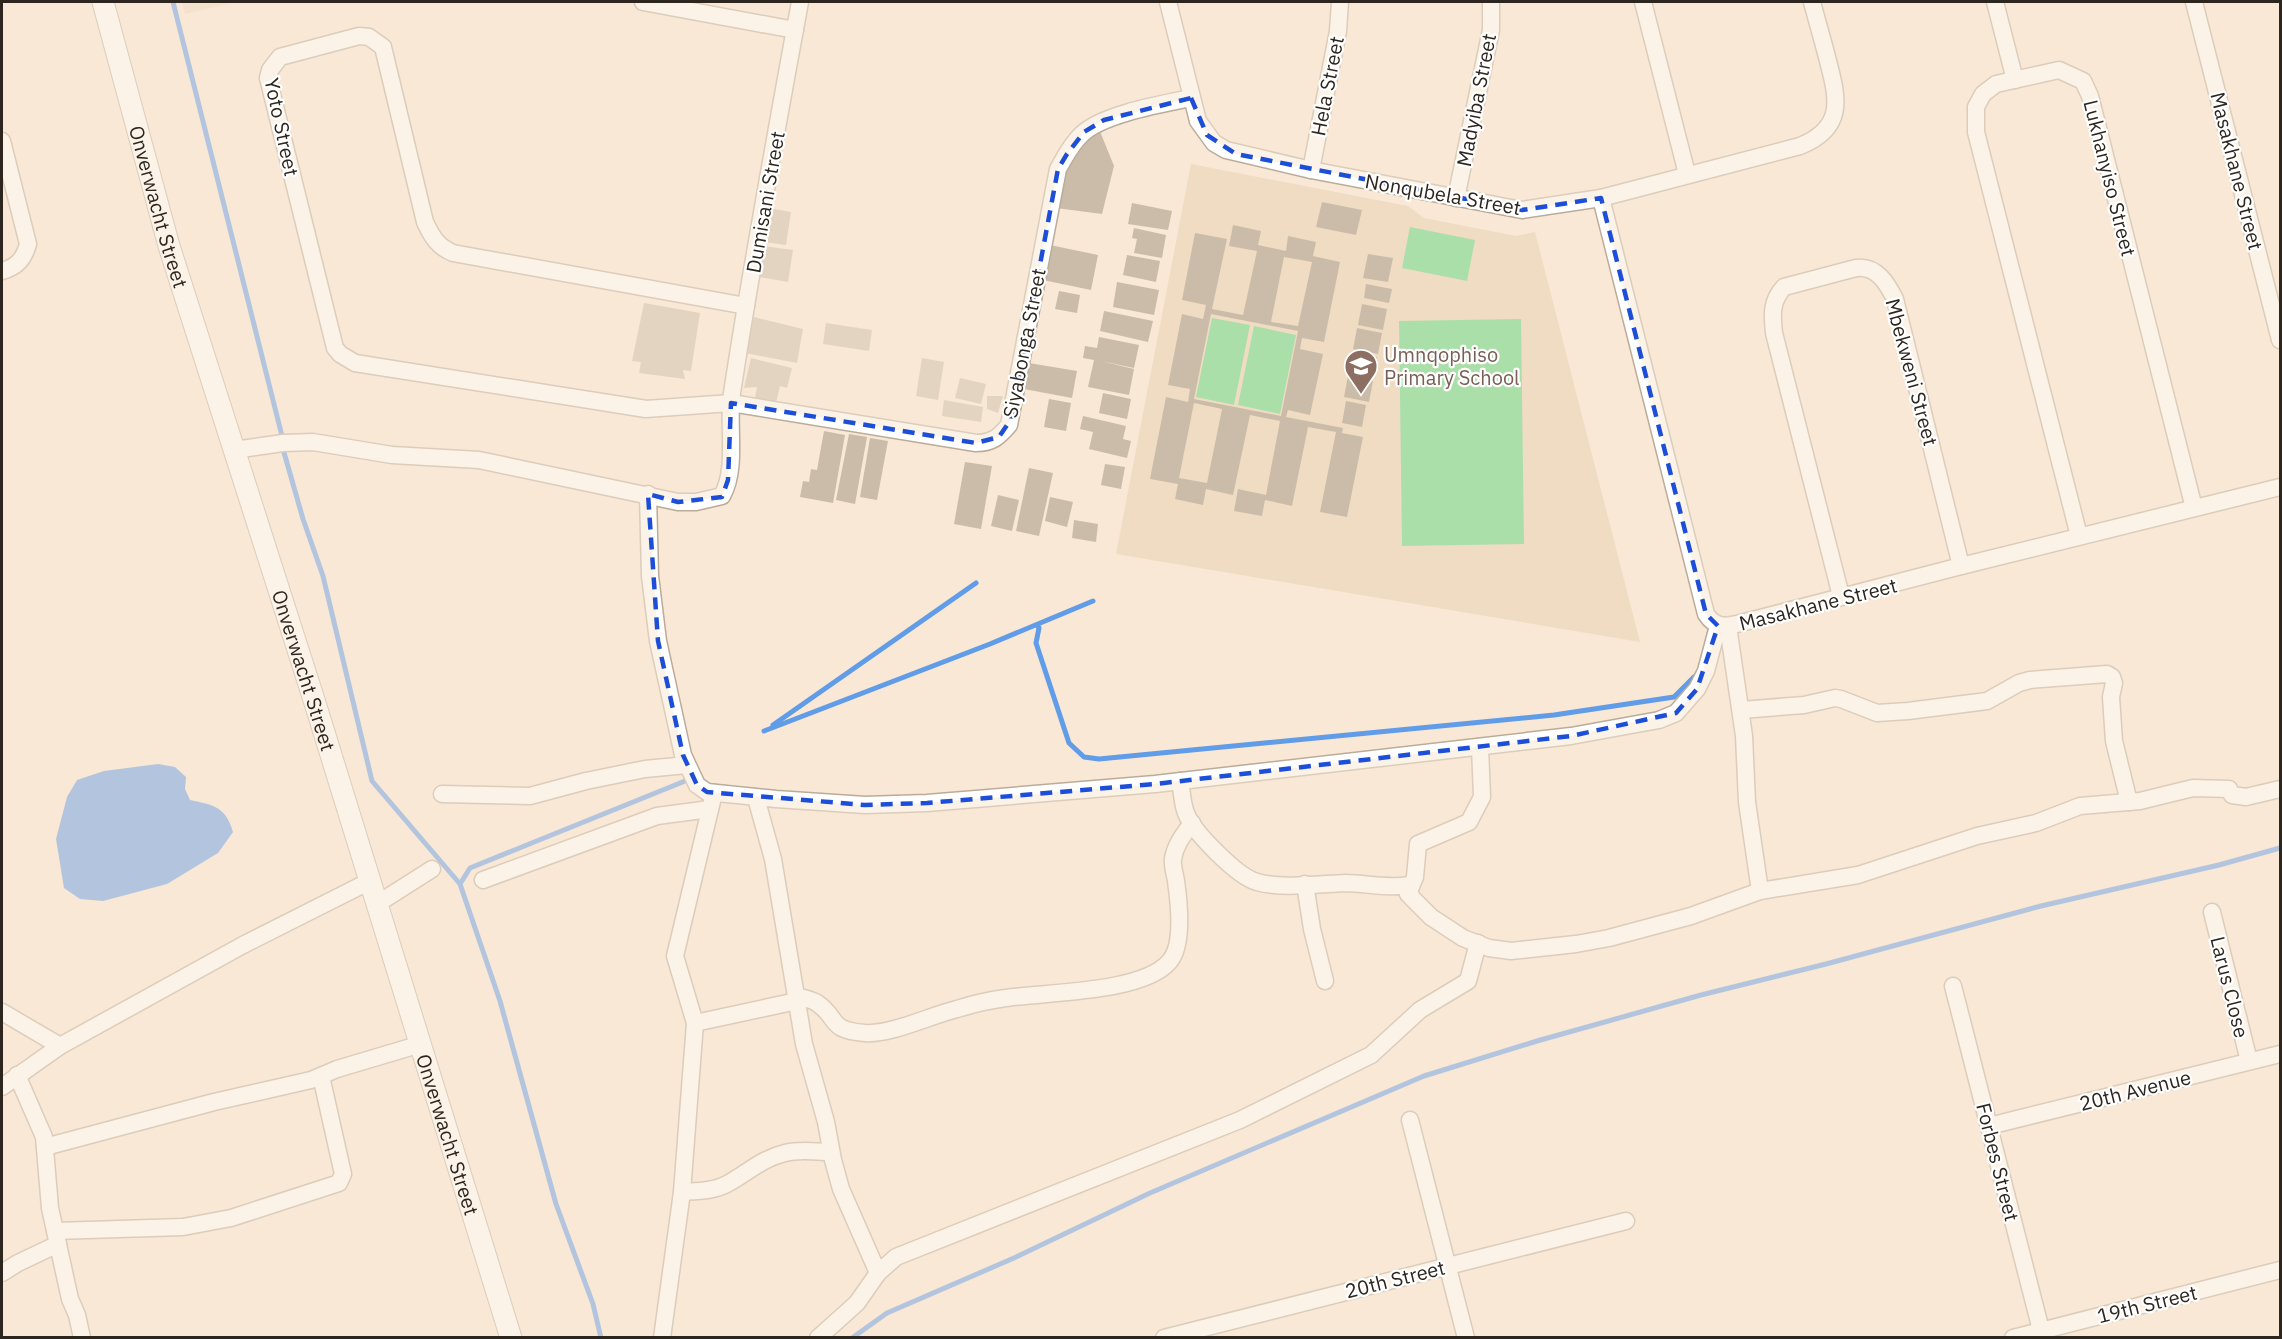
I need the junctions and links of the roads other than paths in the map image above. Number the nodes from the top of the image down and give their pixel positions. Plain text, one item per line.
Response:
1 (103, 2) edge
2 (643, 2) edge
3 (800, 2) edge
4 (1168, 2) edge
5 (1340, 2) edge
6 (1491, 2) edge
7 (1643, 2) edge
8 (1812, 2) edge
9 (1995, 2) edge
10 (2194, 2) edge
11 (795, 30) junction
12 (2015, 80) junction
13 (1191, 98) junction
14 (2, 141) edge
15 (1311, 171) junction
16 (1687, 174) junction
17 (1456, 198) junction
18 (1600, 198) junction
19 (2, 271) edge
20 (746, 306) junction
21 (2280, 340) edge
22 (731, 403) junction
23 (234, 450) junction
24 (2280, 487) edge
25 (648, 494) junction
26 (2194, 508) junction
27 (2079, 536) junction
28 (1961, 566) junction
29 (1841, 596) junction
30 (1723, 626) junction
31 (1741, 710) junction
32 (1480, 747) junction
33 (687, 765) junction
34 (1180, 781) junction
35 (2280, 789) edge
36 (442, 794) dead end
37 (756, 798) junction
38 (712, 801) junction
39 (2129, 802) junction
40 (1192, 823) junction
41 (432, 869) dead end
42 (483, 880) dead end
43 (370, 881) junction
44 (1305, 884) junction
45 (1760, 891) junction
46 (1409, 893) junction
47 (377, 904) junction
48 (2212, 912) dead end
49 (1478, 943) junction
50 (1325, 981) dead end
51 (1953, 986) dead end
52 (796, 999) junction
53 (2, 1012) edge
54 (695, 1023) junction
55 (421, 1044) junction
56 (60, 1046) junction
57 (2280, 1054) edge
58 (2249, 1062) junction
59 (17, 1075) junction
60 (321, 1076) junction
61 (2, 1087) edge
62 (1410, 1120) dead end
63 (1989, 1126) junction
64 (45, 1147) junction
65 (831, 1152) junction
66 (682, 1192) junction
67 (1626, 1221) dead end
68 (57, 1238) junction
69 (1448, 1265) junction
70 (2280, 1270) edge
71 (2, 1273) edge
72 (878, 1273) junction
73 (2042, 1334) edge
74 (82, 1338) edge
75 (512, 1338) edge
76 (662, 1338) edge
77 (818, 1338) edge
78 (1164, 1338) edge
79 (1466, 1338) edge
80 (2013, 1338) edge

1 - 23 street, Onverwacht Street
2 - 11 street
3 - 11 street, Dumisani Street
4 - 13 street, Nonqubela Street
5 - 15 street, Hela Street
6 - 17 street, Madyiba Street
7 - 16 street
8 - 16 street, Nonqubela Street
9 - 12 street
10 - 21 street, Masakhane Street
11 - 20 street, Dumisani Street
12 - 26 street, Lukhanyiso Street
12 - 27 street, Lukhanyiso Street
13 - 15 street, Nonqubela Street
13 - 22 street, Siyabonga Street
14 - 19 street
15 - 17 street, Nonqubela Street
16 - 18 street, Nonqubela Street
17 - 18 street, Nonqubela Street
18 - 30 street, Masakhane Street
20 - 22 street, Dumisani Street
20 - 22 street, Yoto Street
22 - 25 street, Dumisani Street
23 - 25 street
23 - 43 street, Onverwacht Street
24 - 26 street, Masakhane Street
25 - 33 street
26 - 27 street, Masakhane Street
27 - 28 street, Masakhane Street
28 - 29 street, Masakhane Street
28 - 29 street, Mbekweni Street
29 - 30 street, Masakhane Street
30 - 31 street
30 - 32 street
31 - 39 street
31 - 45 street
32 - 34 street
32 - 46 street
33 - 36 street
33 - 38 street
34 - 37 street
34 - 40 street
35 - 39 street
37 - 38 street
37 - 52 street
38 - 42 street
38 - 54 street
39 - 45 street
40 - 44 street
40 - 52 street
41 - 47 street
43 - 47 street, Onverwacht Street
43 - 56 street
44 - 46 street
44 - 50 street
45 - 49 street
46 - 49 street
47 - 55 street, Onverwacht Street
48 - 58 street, Larus Close
49 - 72 street
51 - 63 street, Forbes Street
52 - 54 street
52 - 65 street
53 - 56 street
54 - 66 street
55 - 60 street
55 - 75 street, Onverwacht Street
56 - 59 street
57 - 58 street, 20th Avenue
58 - 63 street, 20th Avenue
59 - 61 street
59 - 64 street
60 - 64 street
60 - 68 street
62 - 69 street
63 - 73 street, Forbes Street
64 - 68 street
65 - 66 street
65 - 72 street
66 - 76 street
67 - 69 street, 20th Street
68 - 71 street
68 - 74 street
69 - 78 street, 20th Street
69 - 79 street
70 - 73 street, 19th Street
72 - 77 street
73 - 80 street, 19th Street

